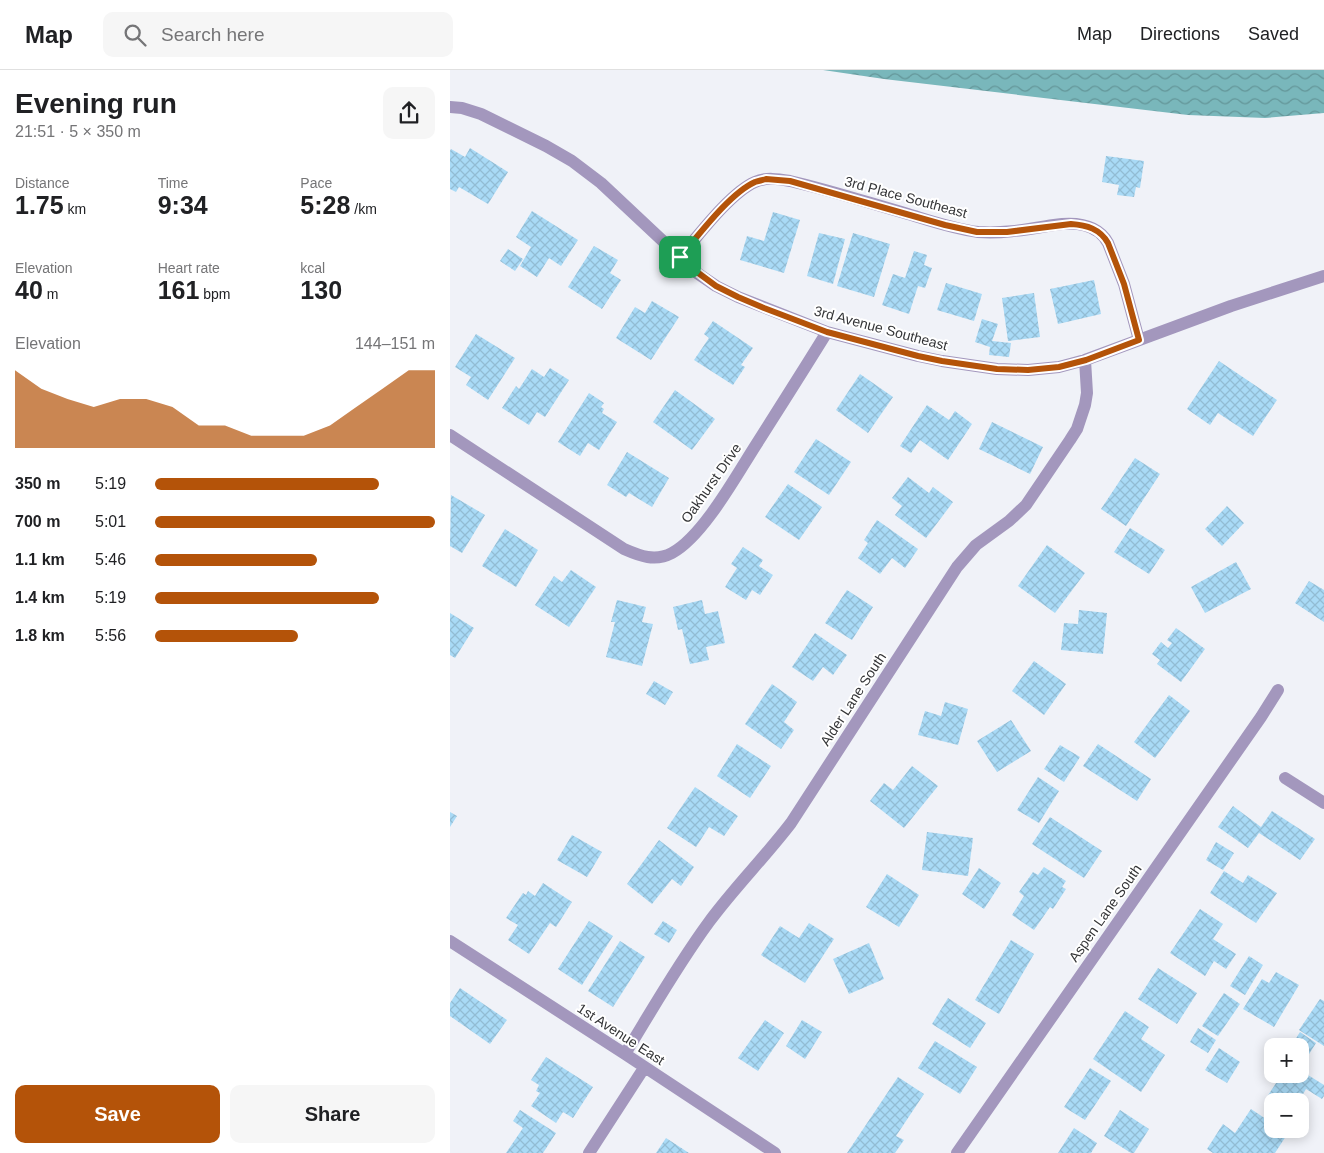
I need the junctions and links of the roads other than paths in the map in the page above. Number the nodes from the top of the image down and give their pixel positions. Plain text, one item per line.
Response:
1 (450, 107) edge
2 (680, 257) junction
3 (1324, 276) edge
4 (827, 332) junction
5 (1139, 340) junction
6 (1086, 360) junction
7 (450, 435) edge
8 (1278, 690) dead end
9 (1285, 778) dead end
10 (1324, 804) edge
11 (450, 941) edge
12 (625, 1054) junction
13 (644, 1068) junction
14 (589, 1153) edge
15 (775, 1153) edge
16 (957, 1153) edge

1 - 2 street, 3rd Avenue Southeast
2 - 4 street, 3rd Avenue Southeast
2 - 5 street, 3rd Place Southeast
3 - 5 street, 3rd Avenue Southeast
4 - 6 street, 3rd Avenue Southeast
4 - 7 street, Oakhurst Drive
5 - 6 street, 3rd Avenue Southeast
6 - 12 street, Alder Lane South
8 - 16 street, Aspen Lane South
9 - 10 street
11 - 12 street, 1st Avenue East
12 - 13 street, 1st Avenue East
13 - 14 street
13 - 15 street, 1st Avenue East

